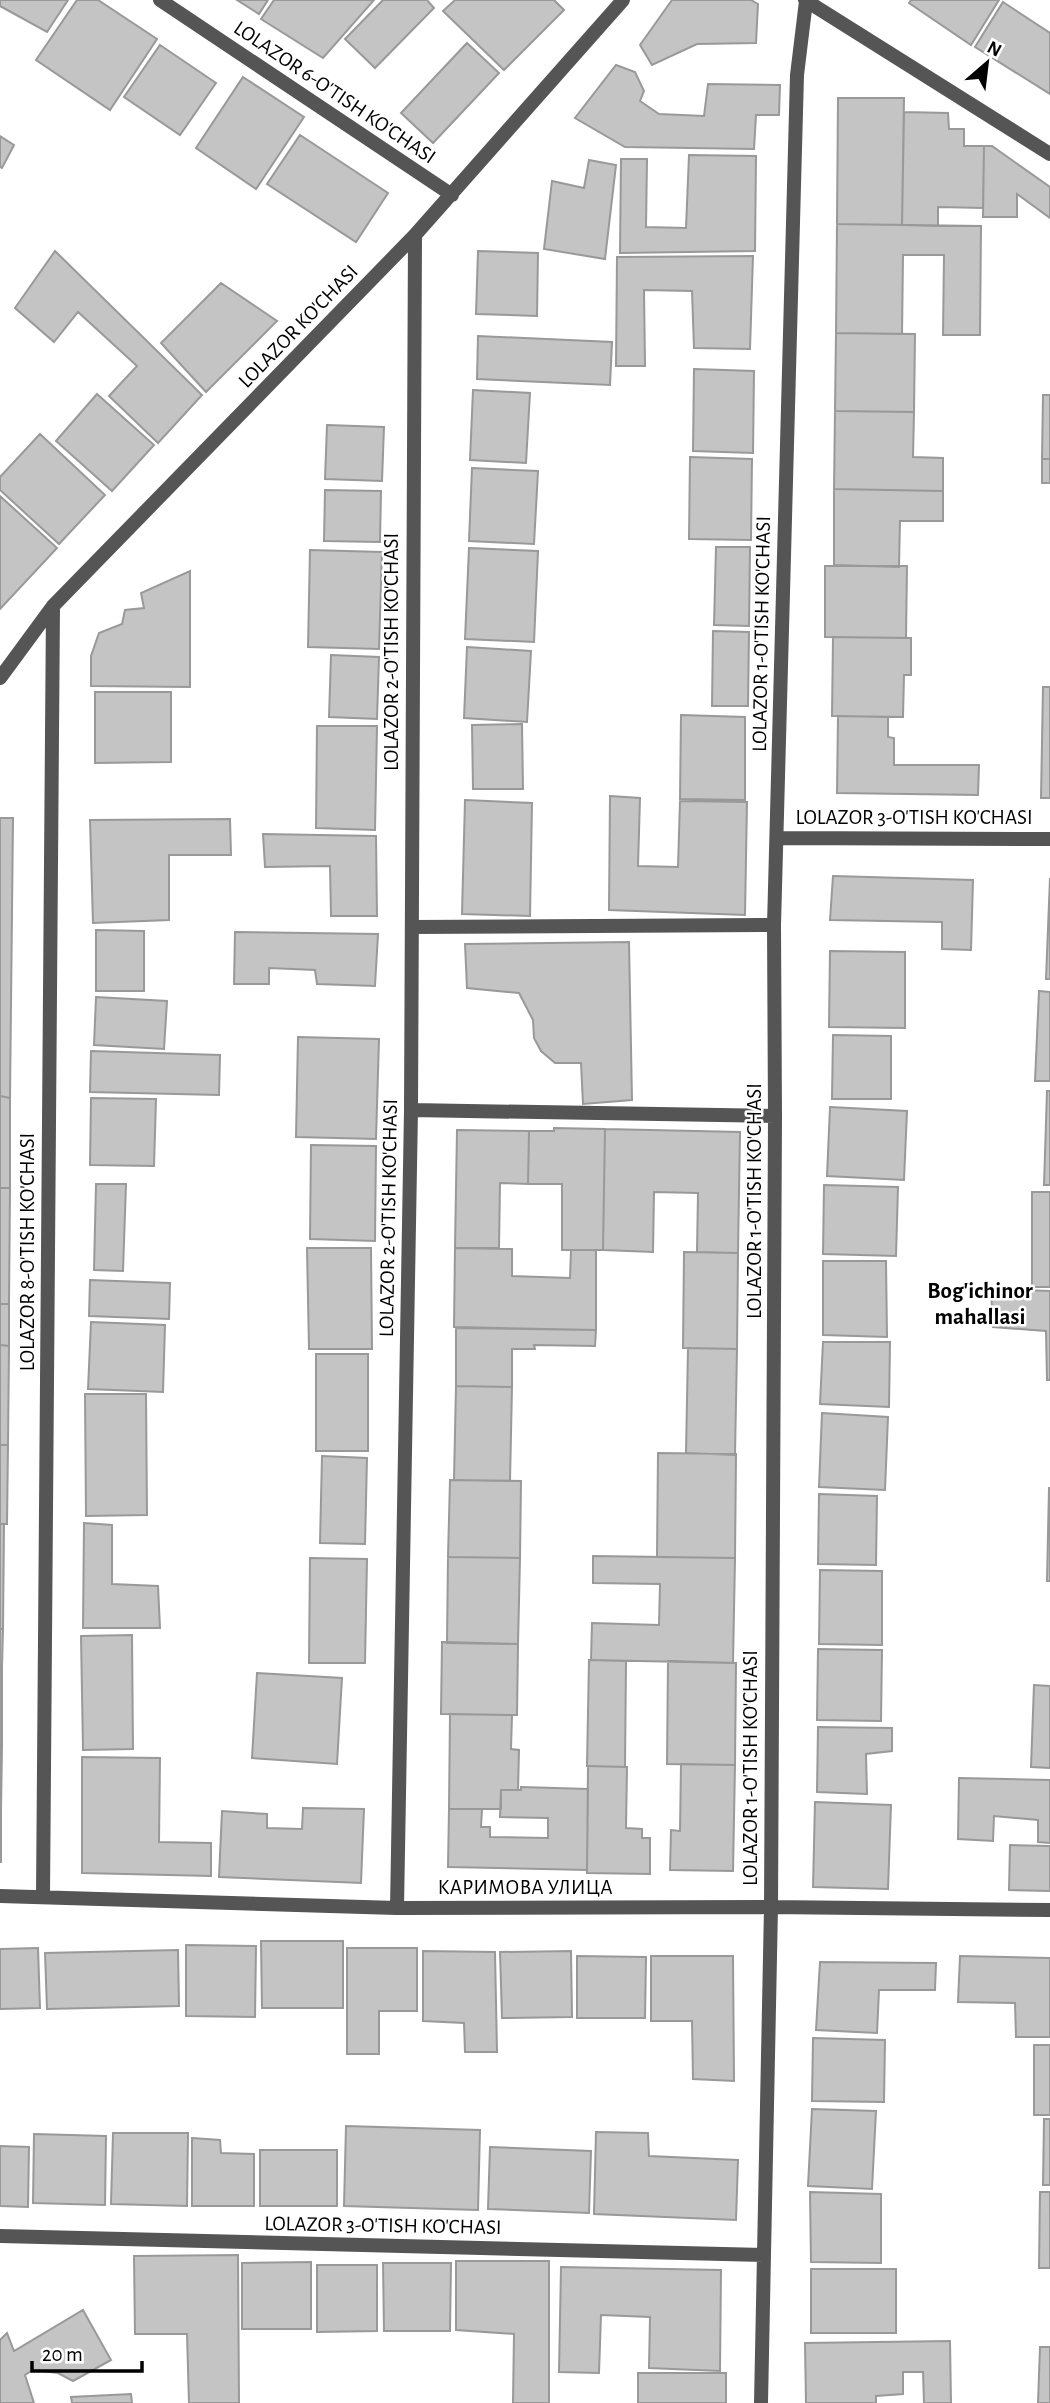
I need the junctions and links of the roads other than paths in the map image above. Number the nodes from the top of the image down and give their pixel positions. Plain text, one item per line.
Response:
1 (160, 0) edge
2 (623, 0) edge
3 (806, 0) edge
4 (1050, 154) edge
5 (452, 195) junction
6 (415, 235) junction
7 (53, 606) junction
8 (0, 678) edge
9 (777, 838) junction
10 (1050, 838) edge
11 (774, 925) junction
12 (412, 928) junction
13 (411, 1110) junction
14 (775, 1116) junction
15 (0, 1896) edge
16 (43, 1897) junction
17 (771, 1907) junction
18 (397, 1908) junction
19 (1050, 1910) edge
20 (0, 2236) edge
21 (764, 2255) junction
22 (761, 2403) edge

1 - 5 street, LOLAZOR 6-O'TISH KO'CHASI
2 - 5 street, LOLAZOR KO'CHASI
3 - 4 street
3 - 9 street, LOLAZOR 1-O'TISH KO'CHASI
5 - 6 street, LOLAZOR KO'CHASI
6 - 7 street, LOLAZOR KO'CHASI
6 - 12 street, LOLAZOR 2-O'TISH KO'CHASI
7 - 8 street, LOLAZOR KO'CHASI
7 - 16 street, LOLAZOR 8-O'TISH KO'CHASI
9 - 10 street, LOLAZOR 3-O'TISH KO'CHASI
9 - 11 street, LOLAZOR 1-O'TISH KO'CHASI
11 - 12 street
11 - 14 street, LOLAZOR 1-O'TISH KO'CHASI
12 - 13 street, LOLAZOR 2-O'TISH KO'CHASI
13 - 14 street
13 - 18 street, LOLAZOR 2-O'TISH KO'CHASI
14 - 17 street, LOLAZOR 1-O'TISH KO'CHASI
15 - 16 street, КАРИМОВА УЛИЦА
16 - 18 street, КАРИМОВА УЛИЦА
17 - 18 street, КАРИМОВА УЛИЦА
17 - 19 street, КАРИМОВА УЛИЦА
17 - 21 street, LOLAZOR 1-O'TISH KO'CHASI
20 - 21 street, LOLAZOR 3-O'TISH KO'CHASI
21 - 22 street, LOLAZOR 1-O'TISH KO'CHASI

